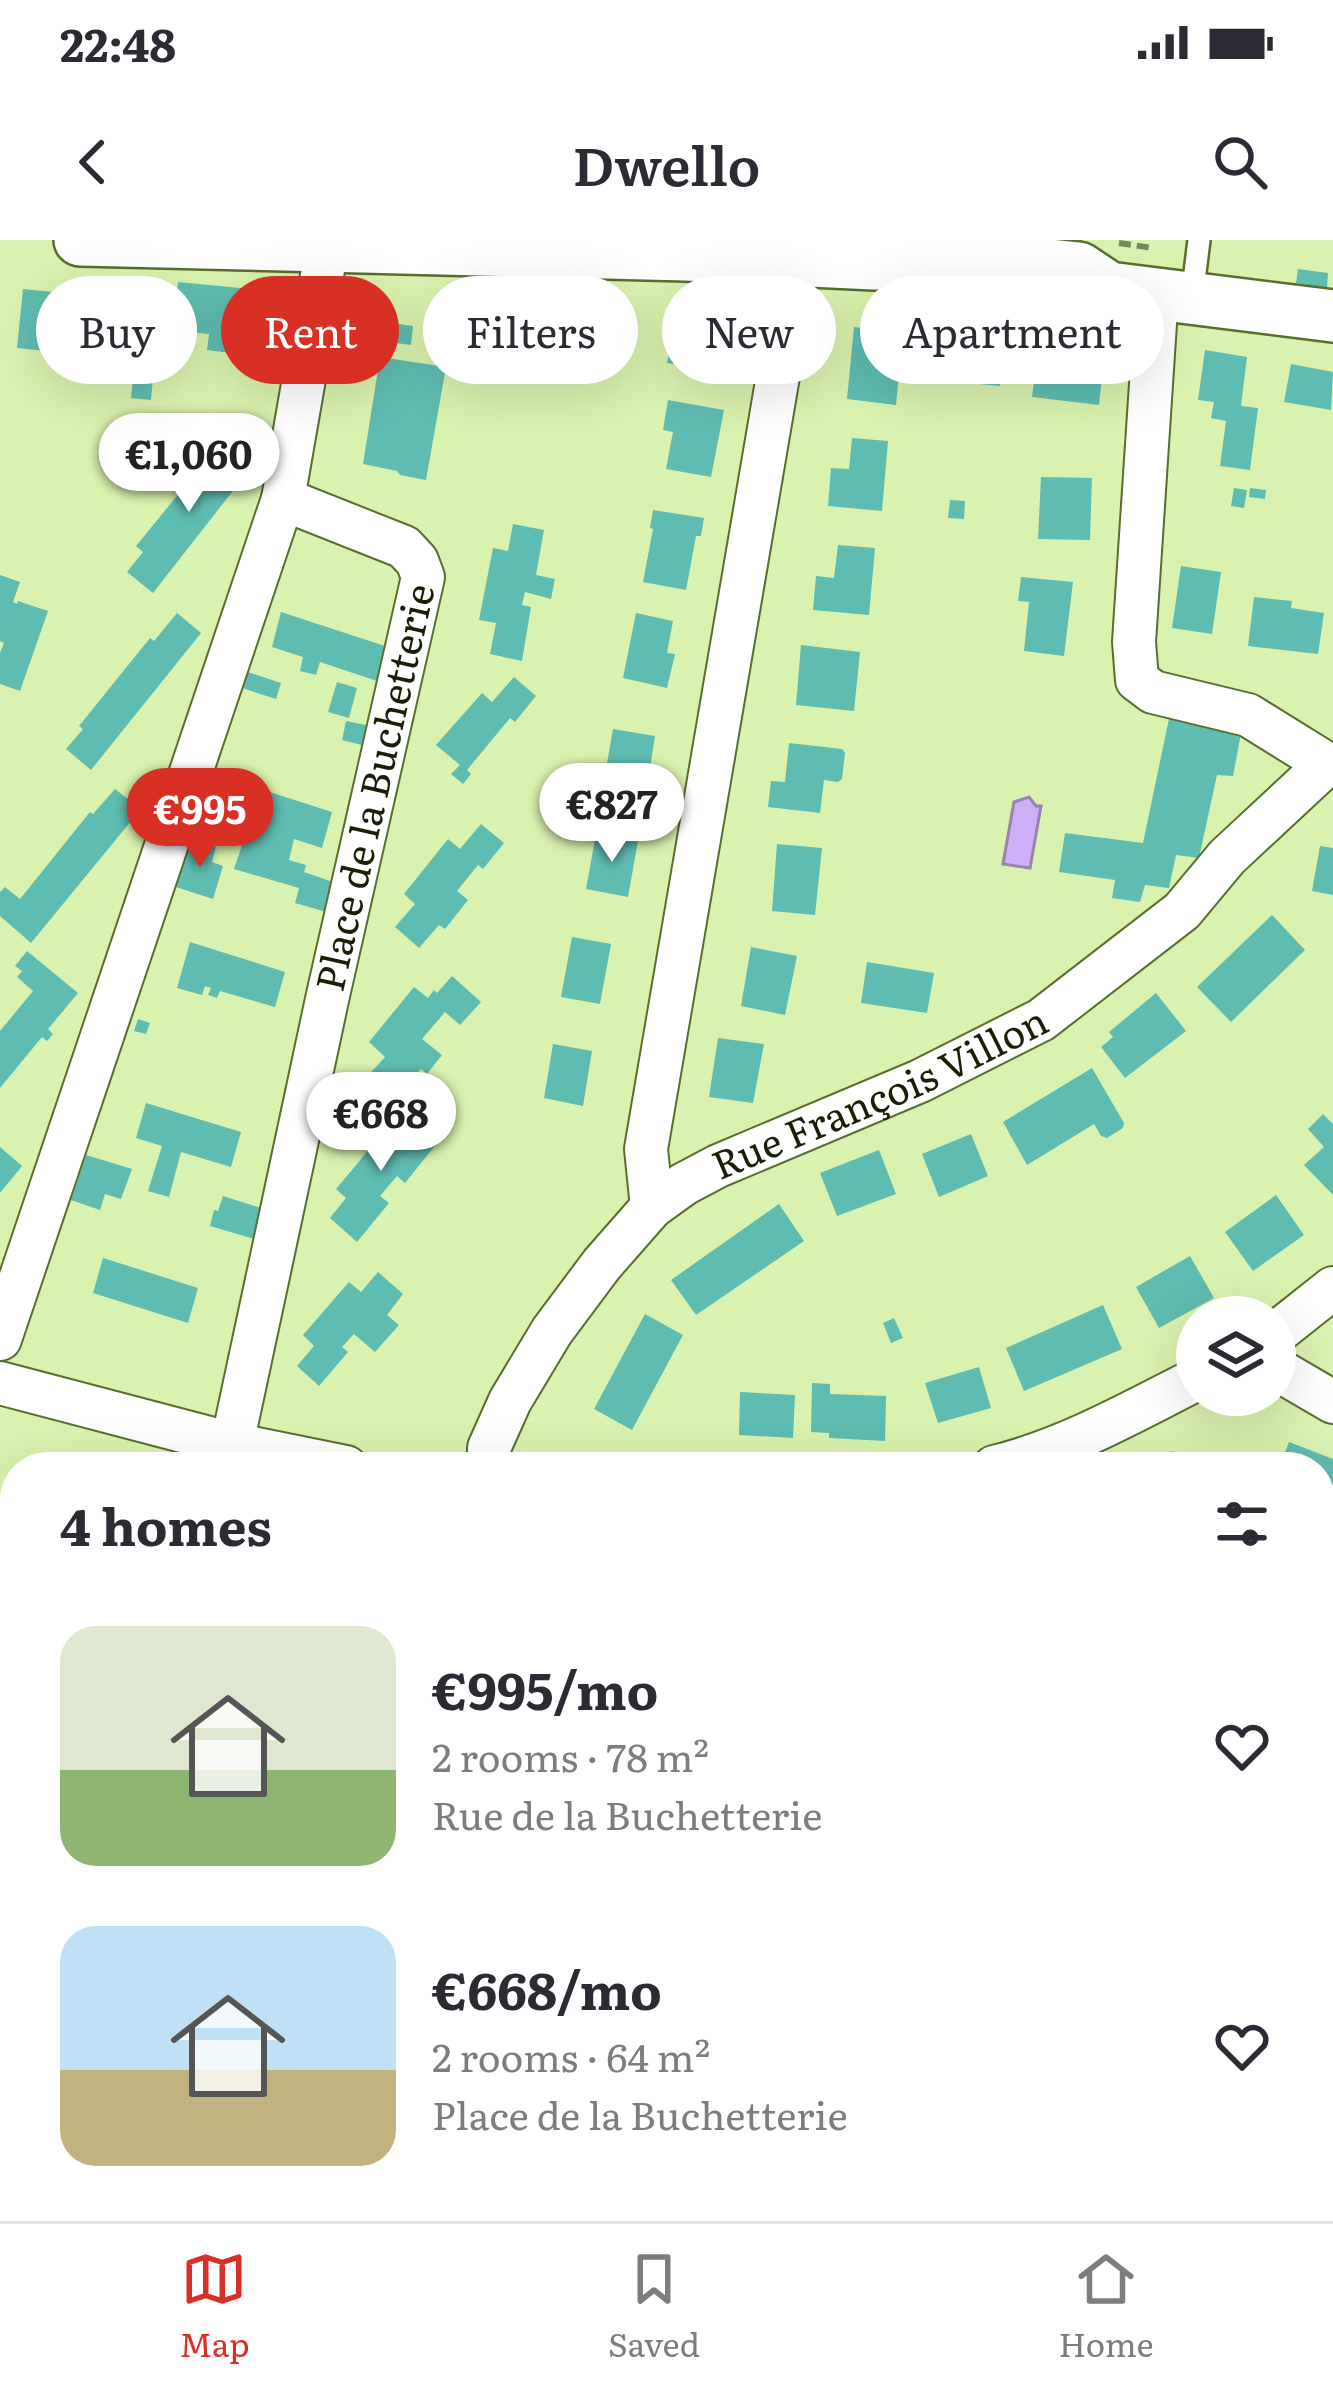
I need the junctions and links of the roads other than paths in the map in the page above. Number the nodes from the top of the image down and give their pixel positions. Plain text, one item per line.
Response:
1 (80, 240) edge
2 (1199, 240) edge
3 (327, 247) junction
4 (800, 249) edge
5 (1174, 295) junction
6 (1333, 316) edge
7 (283, 499) junction
8 (1330, 765) edge
9 (652, 1207) junction
10 (1333, 1288) edge
11 (1296, 1317) edge
12 (0, 1339) edge
13 (1296, 1380) edge
14 (0, 1383) edge
15 (1176, 1390) edge
16 (1333, 1402) edge
17 (232, 1444) junction
18 (272, 1452) edge
19 (489, 1452) edge
20 (1039, 1452) edge

1 - 3 street
2 - 5 lane
3 - 4 street
3 - 7 street
4 - 5 street
4 - 9 street
5 - 6 street
5 - 8 street
7 - 12 street
7 - 17 street, Place de la Buchetterie
8 - 9 street, Rue François Villon
9 - 19 street, Rue François Villon
10 - 11 street
13 - 16 street
14 - 17 street
15 - 20 street
17 - 18 street

